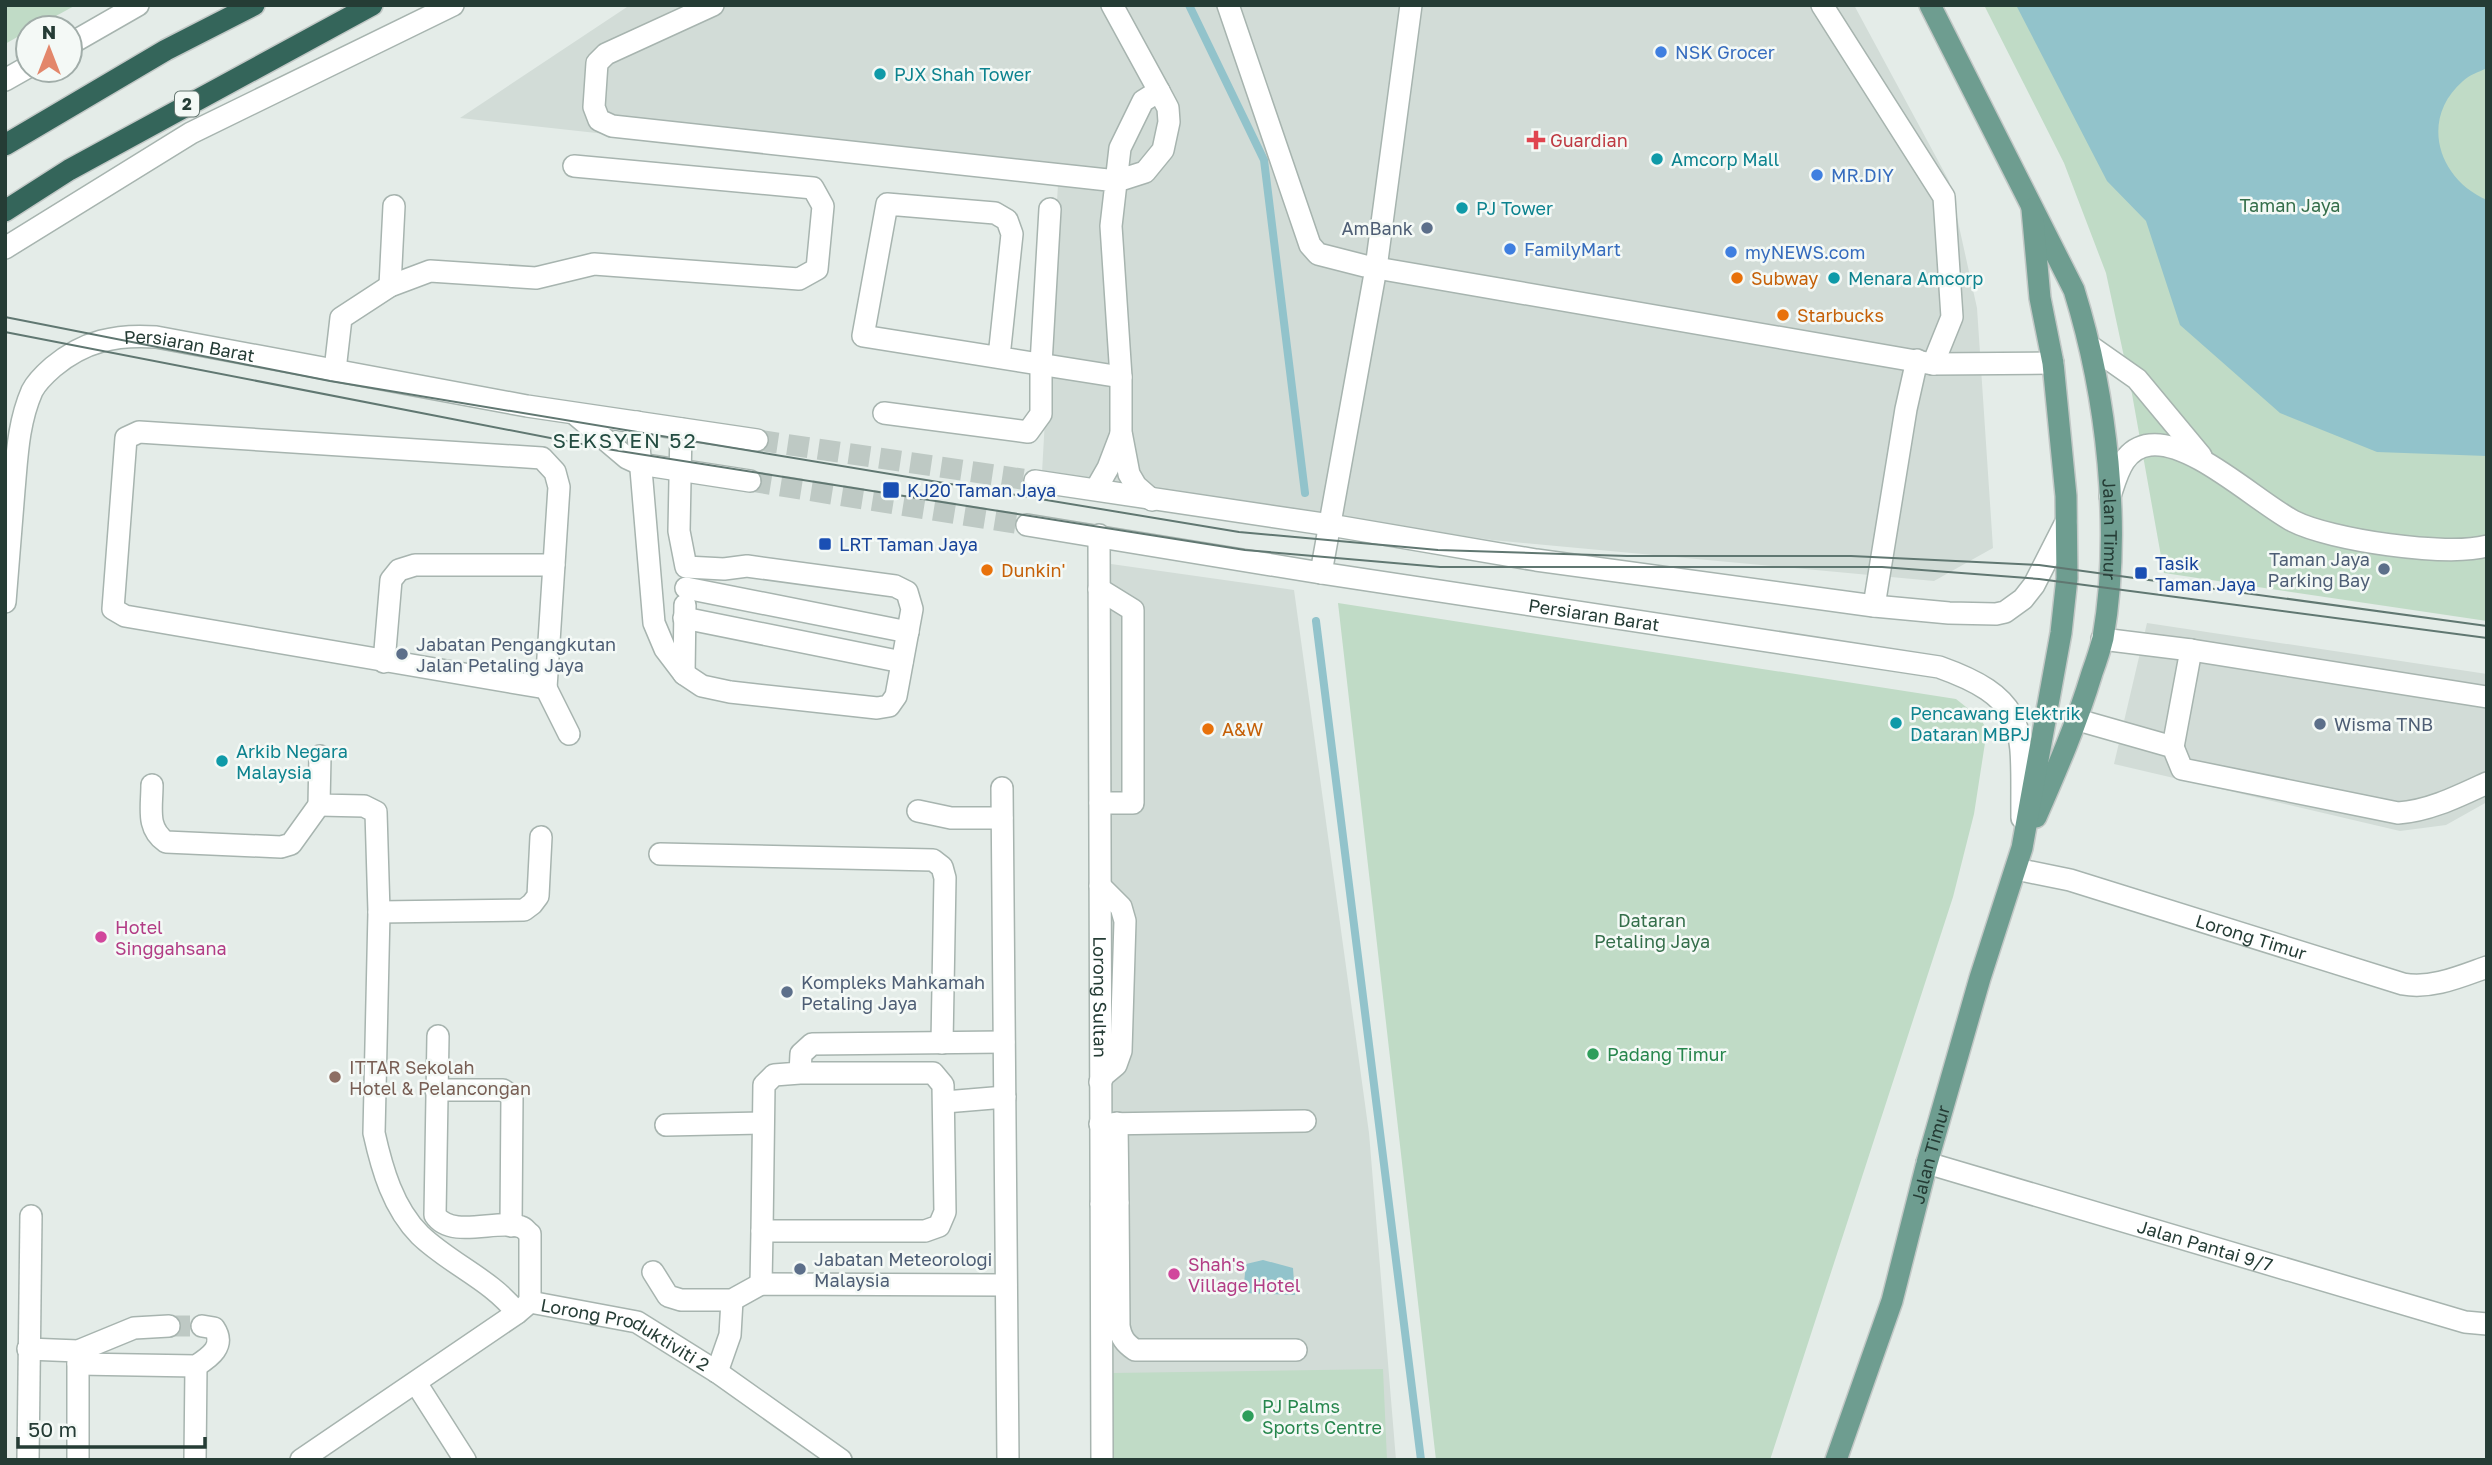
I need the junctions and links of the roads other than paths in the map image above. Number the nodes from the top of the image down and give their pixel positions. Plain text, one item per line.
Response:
1 (138, 5) edge
2 (254, 5) edge
3 (372, 5) edge
4 (453, 5) edge
5 (713, 5) edge
6 (1112, 5) edge
7 (1228, 5) edge
8 (1411, 5) edge
9 (1822, 5) edge
10 (1930, 5) edge
11 (84, 36) edge
12 (1159, 91) junction
13 (5, 145) edge
14 (574, 166) dead end
15 (1117, 181) junction
16 (394, 206) dead end
17 (1050, 209) dead end
18 (2032, 209) junction
19 (5, 211) edge
20 (5, 248) edge
21 (1376, 268) junction
22 (390, 286) junction
23 (2090, 346) junction
24 (999, 357) junction
25 (1925, 362) junction
26 (2053, 363) junction
27 (1041, 364) junction
28 (335, 370) junction
29 (1121, 377) junction
30 (884, 413) dead end
31 (575, 414) junction
32 (636, 422) junction
33 (681, 429) junction
34 (1121, 432) junction
35 (757, 440) tunnel mouth
36 (2207, 463) junction
37 (640, 464) junction
38 (680, 470) junction
39 (750, 481) tunnel mouth
40 (1035, 481) tunnel mouth
41 (1096, 489) junction
42 (2109, 498) junction
43 (1152, 499) junction
44 (2066, 522) junction
45 (1027, 525) tunnel mouth
46 (1330, 525) junction
47 (1099, 535) junction
48 (2487, 546) edge
49 (554, 565) junction
50 (1321, 573) junction
51 (686, 578) junction
52 (1099, 589) junction
53 (5, 602) edge
54 (1874, 607) junction
55 (684, 618) junction
56 (908, 632) junction
57 (2102, 639) junction
58 (2191, 650) junction
59 (384, 662) junction
60 (902, 662) junction
61 (684, 674) junction
62 (546, 688) junction
63 (2487, 696) edge
64 (2078, 720) junction
65 (569, 734) dead end
66 (2173, 747) junction
67 (320, 756) dead end
68 (2487, 783) edge
69 (152, 785) dead end
70 (1002, 789) dead end
71 (1100, 803) junction
72 (318, 805) junction
73 (918, 811) dead end
74 (1002, 818) junction
75 (541, 837) dead end
76 (2022, 848) junction
77 (660, 854) dead end
78 (2016, 869) junction
79 (379, 912) junction
80 (2487, 967) edge
81 (438, 1036) dead end
82 (1004, 1042) junction
83 (942, 1043) junction
84 (800, 1073) junction
85 (436, 1090) junction
86 (1004, 1097) junction
87 (944, 1102) junction
88 (1306, 1121) dead end
89 (762, 1123) junction
90 (1109, 1124) junction
91 (666, 1125) dead end
92 (1927, 1163) junction
93 (1109, 1203) junction
94 (31, 1216) dead end
95 (511, 1226) junction
96 (762, 1231) junction
97 (653, 1272) dead end
98 (761, 1284) junction
99 (1006, 1285) junction
100 (732, 1300) junction
101 (524, 1308) junction
102 (2487, 1324) edge
103 (169, 1326) tunnel mouth
104 (202, 1326) dead end
105 (28, 1349) junction
106 (1296, 1350) dead end
107 (78, 1358) junction
108 (195, 1366) junction
109 (717, 1372) junction
110 (416, 1384) junction
111 (28, 1460) edge
112 (78, 1460) edge
113 (195, 1460) edge
114 (301, 1460) edge
115 (465, 1460) edge
116 (841, 1460) edge
117 (1008, 1460) edge
118 (1102, 1460) edge
119 (1836, 1460) edge

1 - 11 street
2 - 13 highway
3 - 19 highway, 2
4 - 20 street
5 - 15 street
6 - 12 street
7 - 21 street
8 - 21 street
9 - 25 street
10 - 18 main road, Jalan Timur
12 - 15 street
12 - 15 street
14 - 22 street
15 - 29 street
16 - 22 street
17 - 27 street
18 - 23 main road, Jalan Timur
18 - 26 main road, Jalan Timur
21 - 25 street
21 - 46 street
22 - 28 street
23 - 36 street
23 - 42 main road, Jalan Timur
24 - 24 street
24 - 27 street
25 - 26 street
25 - 54 street
26 - 44 main road, Jalan Timur
27 - 29 street
27 - 30 street
28 - 31 street, Persiaran Barat
28 - 53 street, Persiaran Barat
29 - 34 street
31 - 32 street, Persiaran Barat
31 - 37 street, Persiaran Barat
32 - 33 street, Persiaran Barat
32 - 37 street
33 - 35 street, Persiaran Barat
33 - 38 street
34 - 41 street
34 - 43 street
36 - 42 street
36 - 48 street
37 - 38 street, Persiaran Barat
37 - 61 street
38 - 39 street, Persiaran Barat
38 - 51 street
40 - 41 street
41 - 43 street
42 - 57 main road, Jalan Timur
43 - 46 street
44 - 54 street
44 - 76 main road, Jalan Timur
45 - 47 street, Persiaran Barat
46 - 50 street
46 - 54 street
47 - 50 street, Persiaran Barat
47 - 52 street, Lorong Sultan
49 - 59 street
49 - 59 street
49 - 62 street
50 - 76 street, Persiaran Barat
51 - 55 street
51 - 56 street
51 - 56 street
52 - 71 street, Lorong Sultan
52 - 71 street
55 - 60 street
55 - 61 street
56 - 60 street
57 - 58 street
57 - 64 main road, Jalan Timur
58 - 63 street
58 - 66 street
59 - 62 street
60 - 61 street
62 - 65 street
64 - 66 street
64 - 76 main road, Jalan Timur
66 - 68 street
67 - 72 street
69 - 72 street
70 - 74 street
71 - 90 street, Lorong Sultan
72 - 79 street
73 - 74 street
74 - 82 street
75 - 79 street
76 - 78 main road, Jalan Timur
77 - 83 street
78 - 80 street, Lorong Timur
78 - 92 main road, Jalan Timur
79 - 101 street
81 - 85 street
82 - 83 street
82 - 86 street
83 - 84 street
84 - 87 street
84 - 89 street
85 - 95 street
85 - 95 street
86 - 87 street
86 - 99 street
87 - 96 street
88 - 90 street
89 - 91 street
89 - 96 street
90 - 93 street, Lorong Sultan
92 - 102 street, Jalan Pantai 9/7
92 - 119 main road, Jalan Timur
93 - 106 street
93 - 118 street, Lorong Sultan
94 - 105 street
95 - 101 street
96 - 98 street
97 - 100 street
98 - 99 street
98 - 100 street
99 - 117 street
100 - 109 street
101 - 109 street, Lorong Produktiviti 2
101 - 110 street, Lorong Produktiviti 2
103 - 107 street
104 - 108 street
105 - 107 street
105 - 111 street
107 - 108 street
107 - 112 street
108 - 113 street
109 - 116 street, Lorong Produktiviti 2
110 - 114 street, Lorong Produktiviti 2
110 - 115 street

